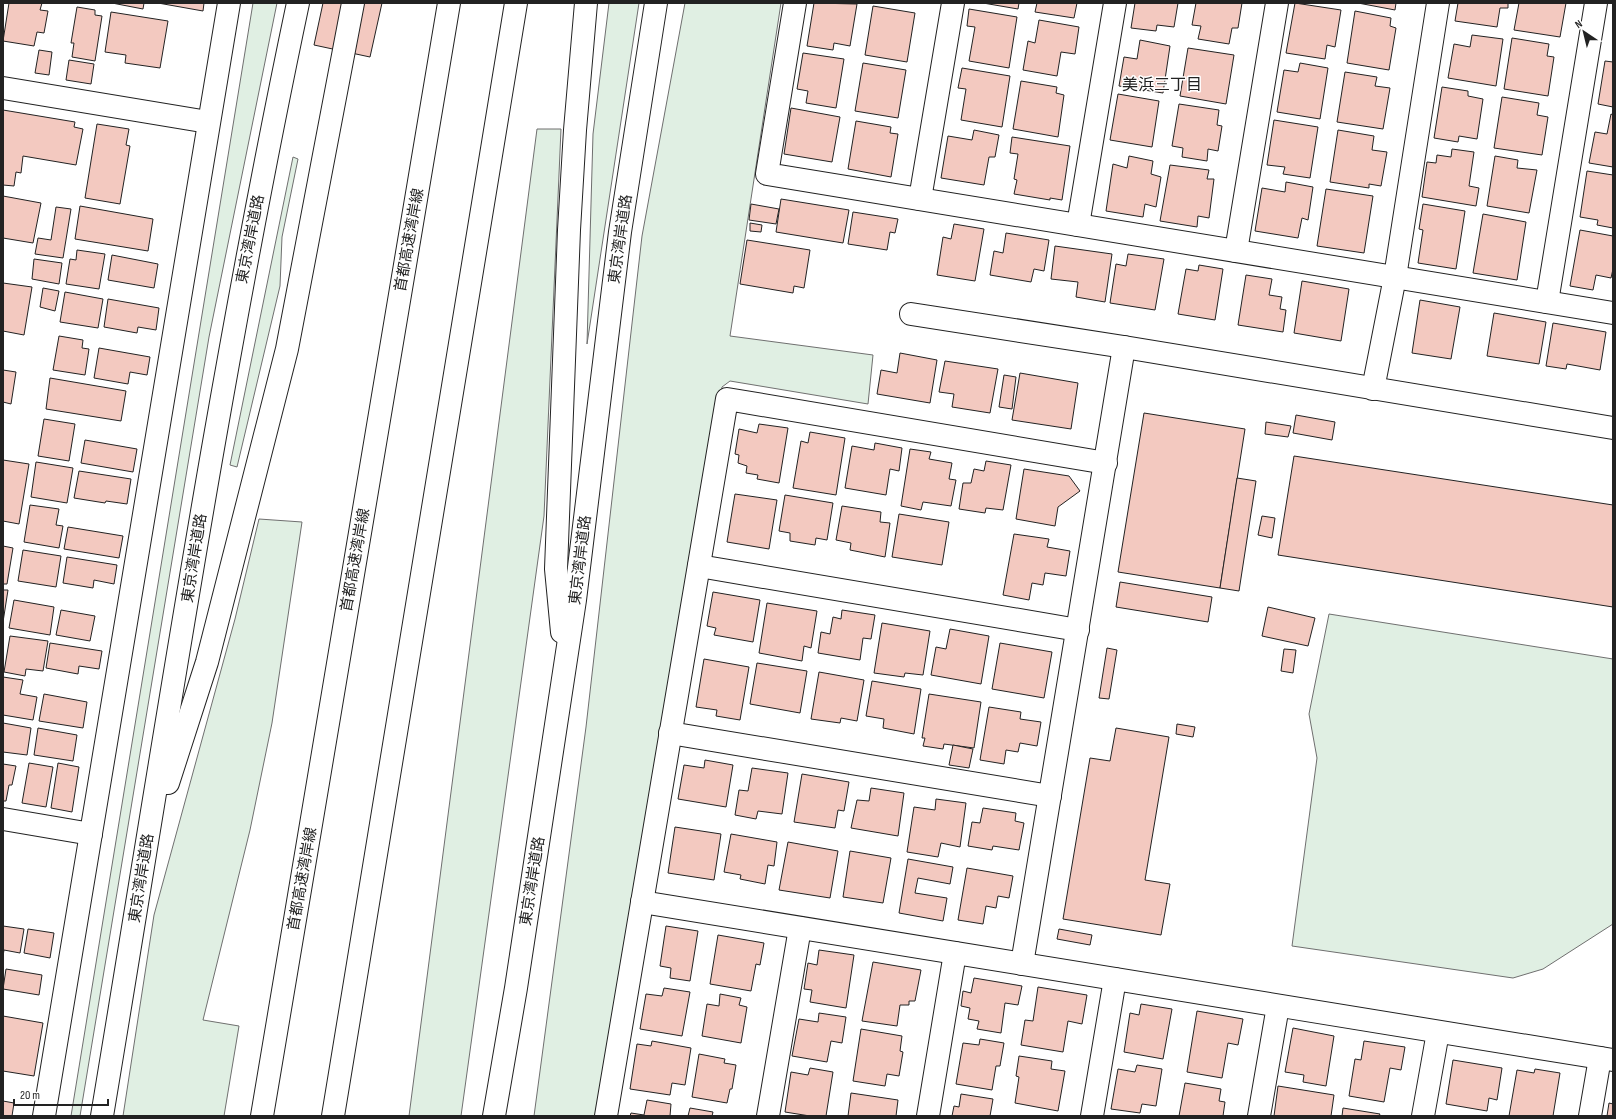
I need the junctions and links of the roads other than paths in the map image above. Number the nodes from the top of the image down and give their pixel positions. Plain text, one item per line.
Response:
1 (229, 3) edge
2 (298, 3) edge
3 (353, 3) edge
4 (449, 3) edge
5 (516, 3) edge
6 (586, 3) edge
7 (656, 3) edge
8 (795, 3) edge
9 (953, 3) edge
10 (1115, 3) edge
11 (1276, 3) edge
12 (1438, 3) edge
13 (1596, 3) edge
14 (3, 88) edge
15 (208, 122) junction
16 (920, 199) junction
17 (1078, 225) junction
18 (1236, 251) junction
19 (1395, 277) junction
20 (1547, 302) junction
21 (1613, 313) edge
22 (911, 314) dead end
23 (1124, 347) junction
24 (1374, 389) junction
25 (1613, 428) edge
26 (1106, 462) junction
27 (699, 566) junction
28 (1078, 630) junction
29 (565, 669) junction
30 (670, 733) junction
31 (1050, 796) junction
32 (3, 819) edge
33 (91, 834) junction
34 (146, 851) junction
35 (642, 902) junction
36 (800, 928) junction
37 (955, 954) junction
38 (1022, 964) junction
39 (1115, 979) junction
40 (1278, 1006) junction
41 (1438, 1032) junction
42 (1607, 1059) edge
43 (44, 1116) edge
44 (102, 1116) edge
45 (262, 1116) edge
46 (333, 1116) edge
47 (494, 1116) edge
48 (606, 1116) edge
49 (768, 1116) edge
50 (928, 1116) edge
51 (1092, 1116) edge
52 (1259, 1116) edge
53 (1423, 1116) edge
54 (1590, 1116) edge

1 - 15 main road
2 - 34 main road, 東京湾岸道路
3 - 34 main road
4 - 45 main road, 首都高速湾岸線
5 - 46 main road
6 - 29 main road
7 - 29 main road, 東京湾岸道路
8 - 16 main road
9 - 16 main road
10 - 17 main road
11 - 18 main road
12 - 19 main road
13 - 20 main road
14 - 15 main road
15 - 33 main road
16 - 17 main road
17 - 18 main road
18 - 19 main road
19 - 20 main road
19 - 24 main road
20 - 21 main road
22 - 23 main road
23 - 24 main road
23 - 26 main road
24 - 25 main road
26 - 27 main road
26 - 28 main road
27 - 28 main road
27 - 30 main road
28 - 31 main road
29 - 47 main road, 東京湾岸道路
30 - 31 main road
30 - 35 main road
31 - 38 main road
32 - 33 main road
33 - 43 main road
34 - 44 main road, 東京湾岸道路
35 - 36 main road
35 - 48 main road
36 - 37 main road
36 - 49 main road
37 - 38 main road
37 - 50 main road
38 - 39 main road
39 - 40 main road
39 - 51 main road
40 - 41 main road
40 - 52 main road
41 - 42 main road
41 - 53 main road
42 - 54 main road

